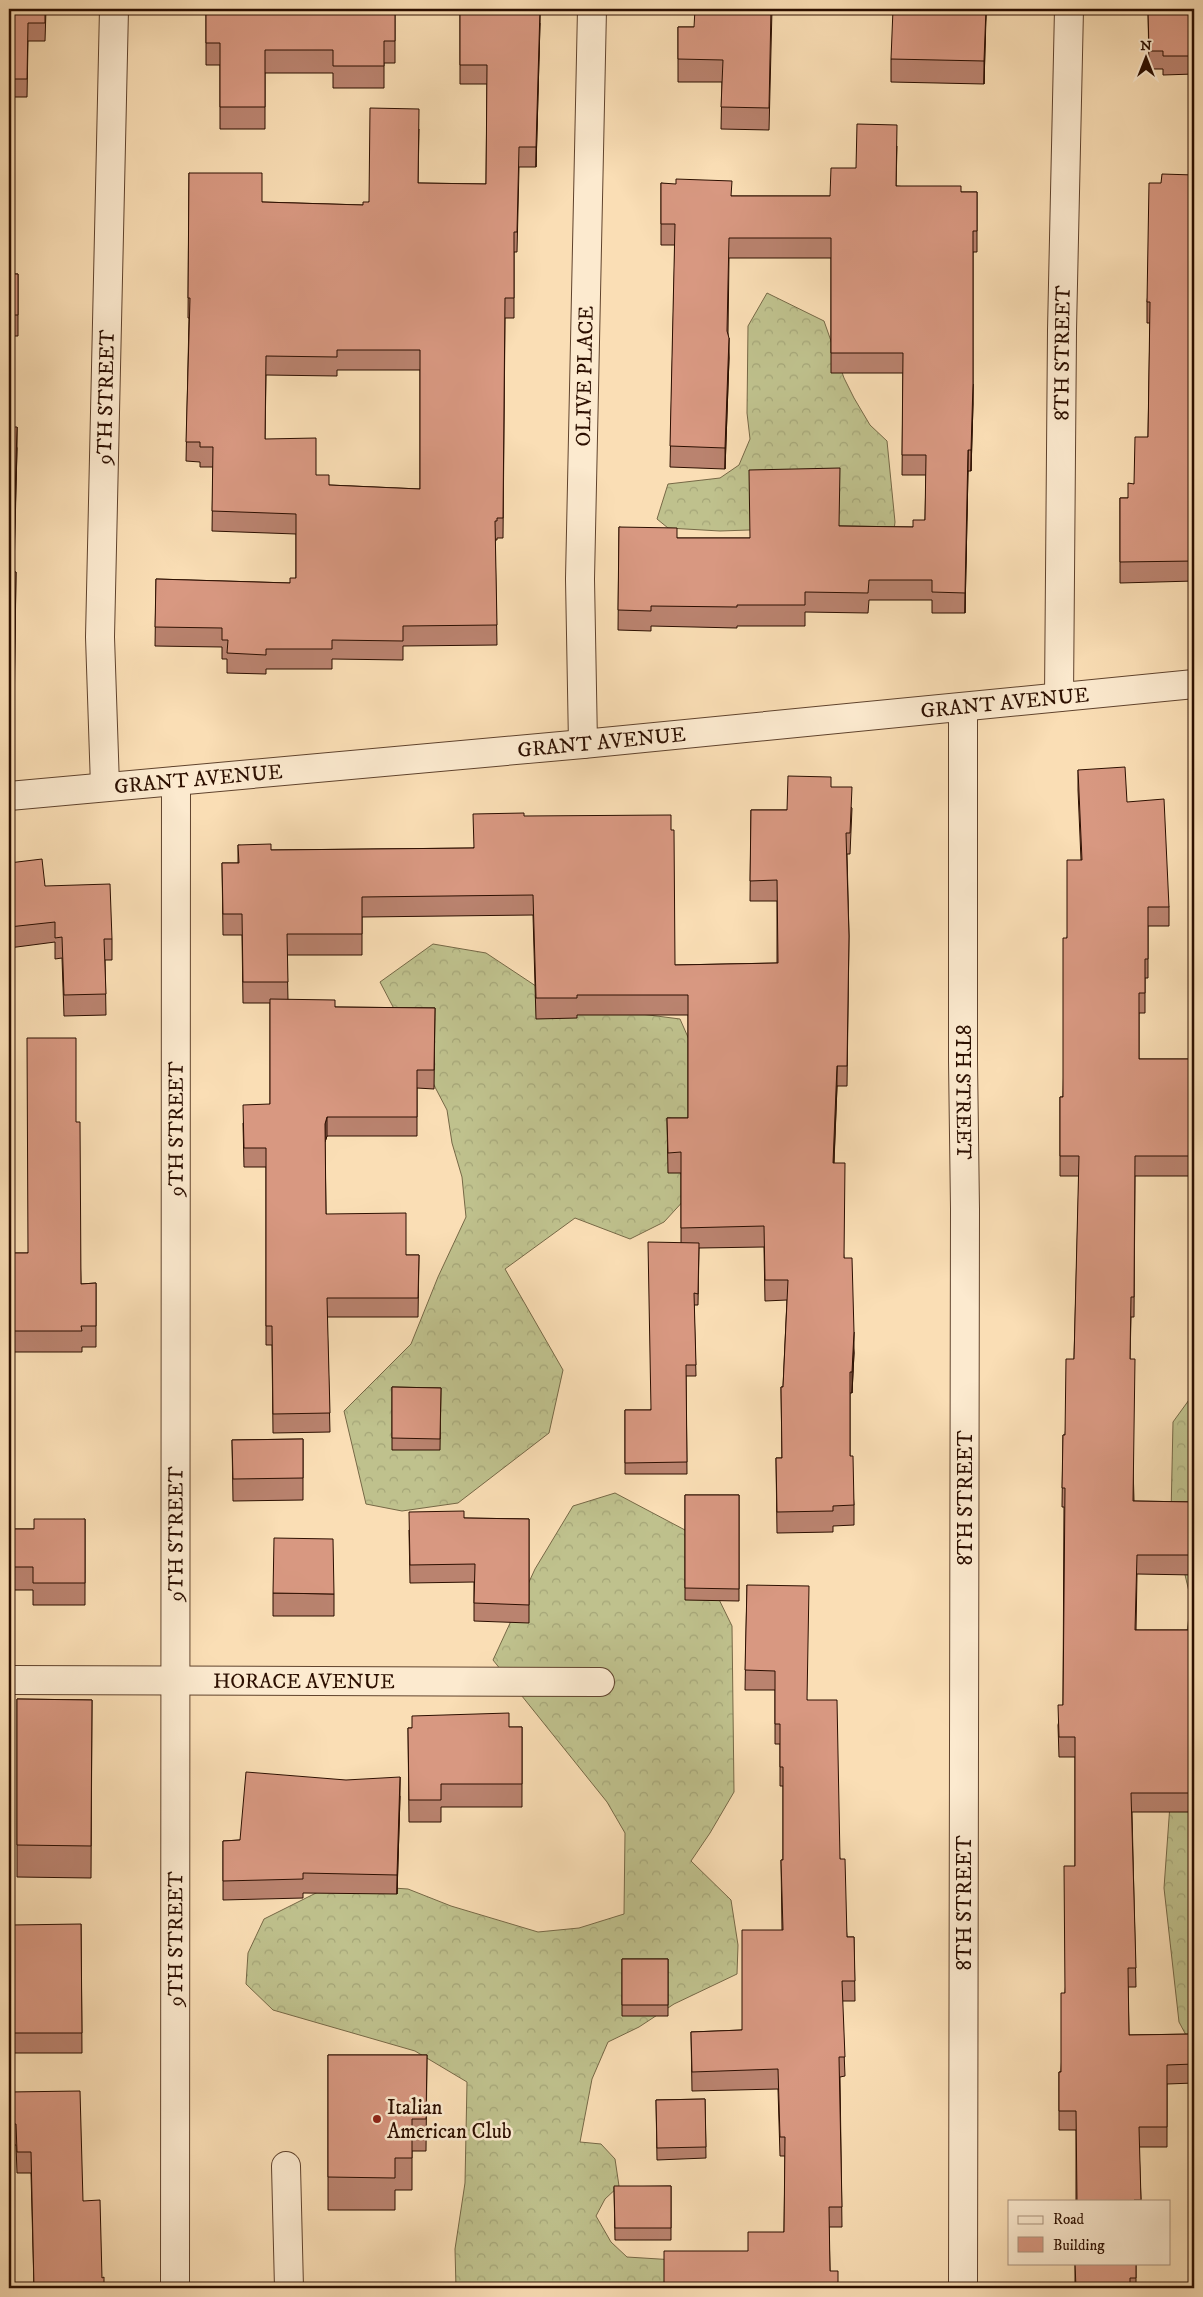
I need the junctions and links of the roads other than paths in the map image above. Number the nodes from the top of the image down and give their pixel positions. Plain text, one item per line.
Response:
1 (114, 9) edge
2 (592, 9) edge
3 (1069, 9) edge
4 (1194, 684) edge
5 (1058, 697) junction
6 (962, 707) junction
7 (583, 744) junction
8 (176, 781) junction
9 (105, 786) junction
10 (9, 796) edge
11 (176, 1679) junction
12 (9, 1680) edge
13 (600, 1682) dead end
14 (286, 2166) dead end
15 (175, 2288) edge
16 (289, 2288) edge
17 (963, 2288) edge

1 - 9 street, 9TH STREET
2 - 7 street, OLIVE PLACE
3 - 5 street, 8TH STREET
4 - 5 street, GRANT AVENUE
5 - 6 street, GRANT AVENUE
6 - 7 street, GRANT AVENUE
6 - 17 street, 8TH STREET
7 - 8 street, GRANT AVENUE
8 - 9 street, GRANT AVENUE
8 - 11 street, 9TH STREET
9 - 10 street, GRANT AVENUE
11 - 12 street, HORACE AVENUE
11 - 13 street, HORACE AVENUE
11 - 15 street, 9TH STREET
14 - 16 street

